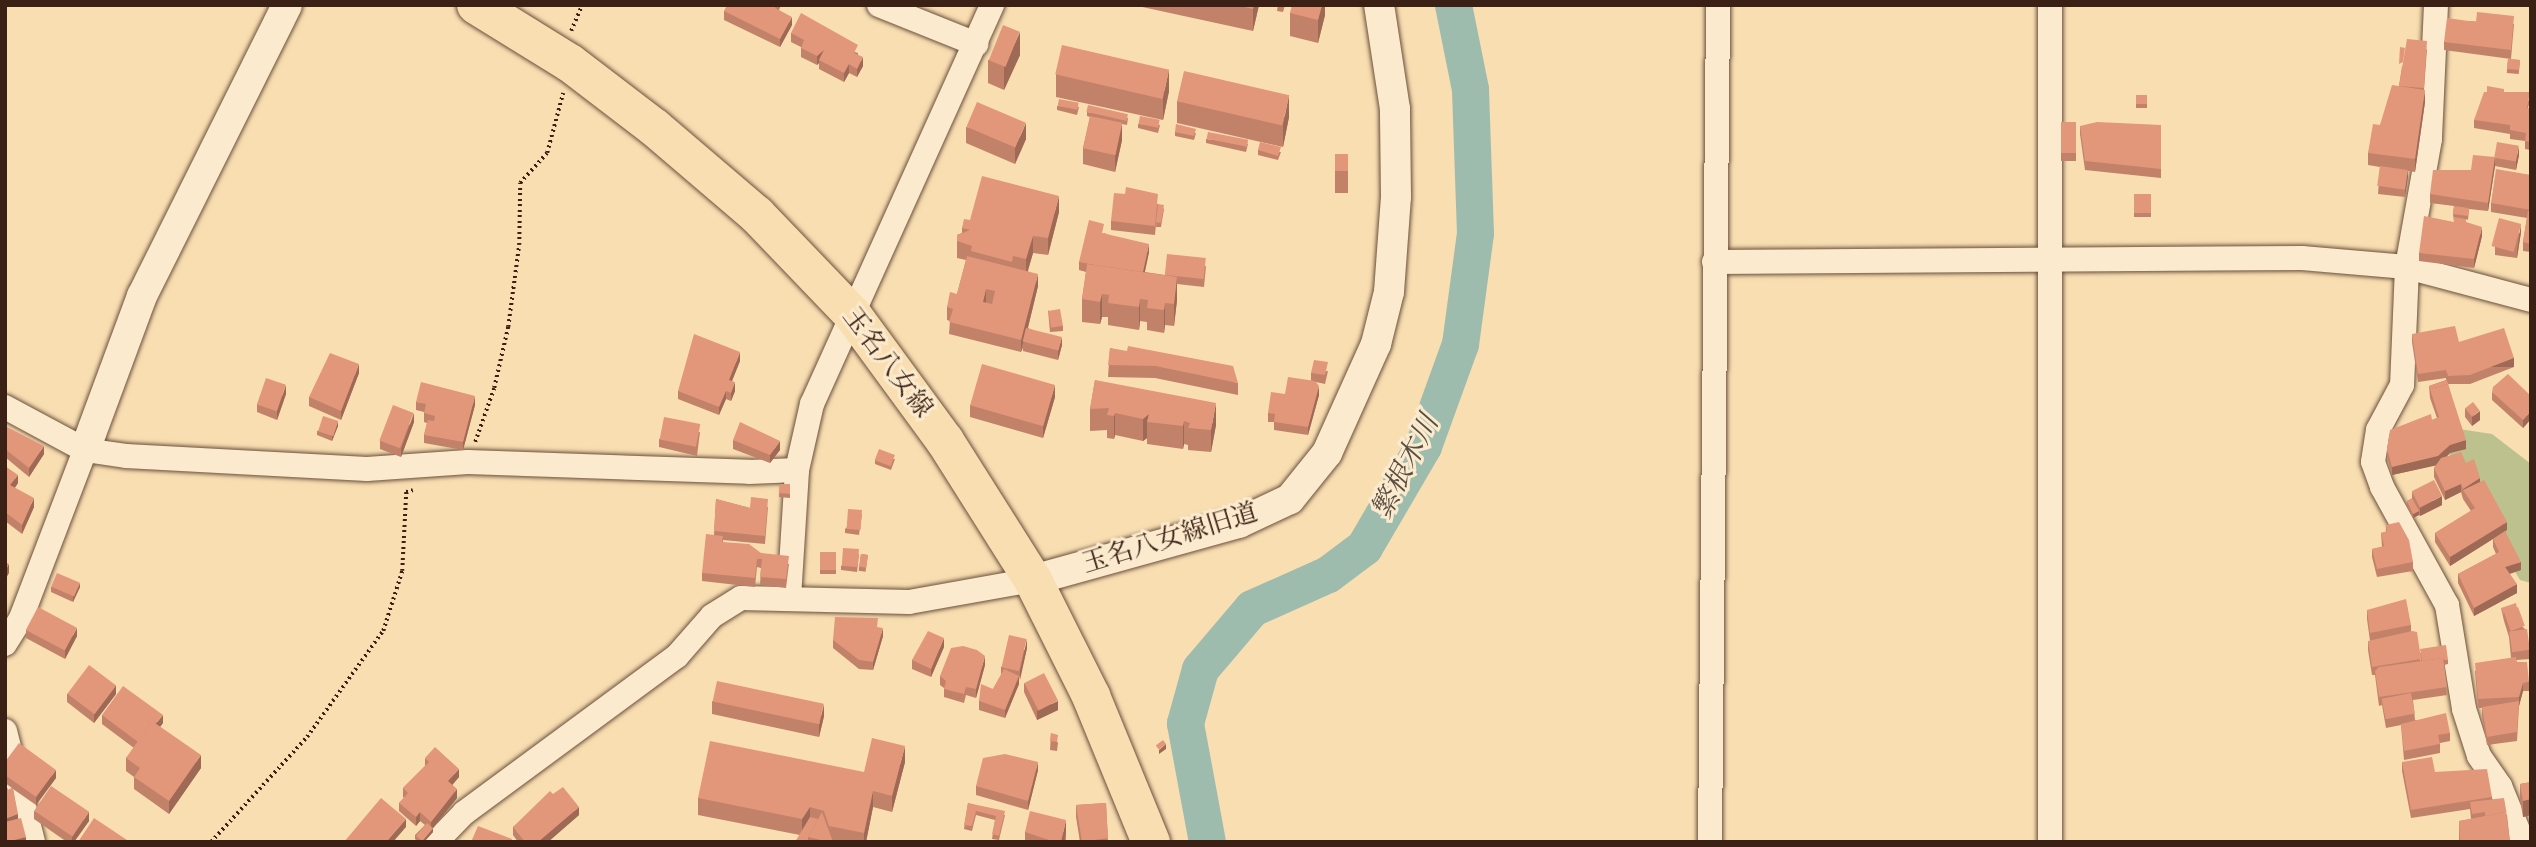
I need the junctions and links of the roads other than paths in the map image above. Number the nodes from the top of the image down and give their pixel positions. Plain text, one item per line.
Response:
1 (287, 5) edge
2 (476, 5) edge
3 (879, 5) edge
4 (992, 5) edge
5 (1379, 5) edge
6 (1718, 5) edge
7 (2050, 5) edge
8 (2436, 5) edge
9 (976, 44) junction
10 (2049, 261) junction
11 (1714, 262) junction
12 (2407, 267) junction
13 (2531, 300) edge
14 (852, 314) junction
15 (5, 407) edge
16 (85, 450) junction
17 (797, 470) junction
18 (1033, 580) junction
19 (789, 598) junction
20 (5, 644) edge
21 (5, 731) edge
22 (33, 842) edge
23 (436, 842) edge
24 (1151, 842) edge
25 (1710, 842) edge
26 (2049, 842) edge
27 (2523, 842) edge

1 - 16 street
2 - 14 main road, 玉名八女線
3 - 9 street
4 - 9 street
5 - 18 street, 玉名八女線旧道
6 - 11 street
7 - 10 street
8 - 12 street
9 - 14 street
10 - 11 street
10 - 12 street
10 - 26 street
11 - 25 street
12 - 13 street
12 - 27 street
14 - 17 street
14 - 18 main road, 玉名八女線
15 - 16 street
16 - 17 street
16 - 20 street
17 - 19 street
18 - 19 street
18 - 24 main road, 玉名八女線
19 - 23 street
21 - 22 street

